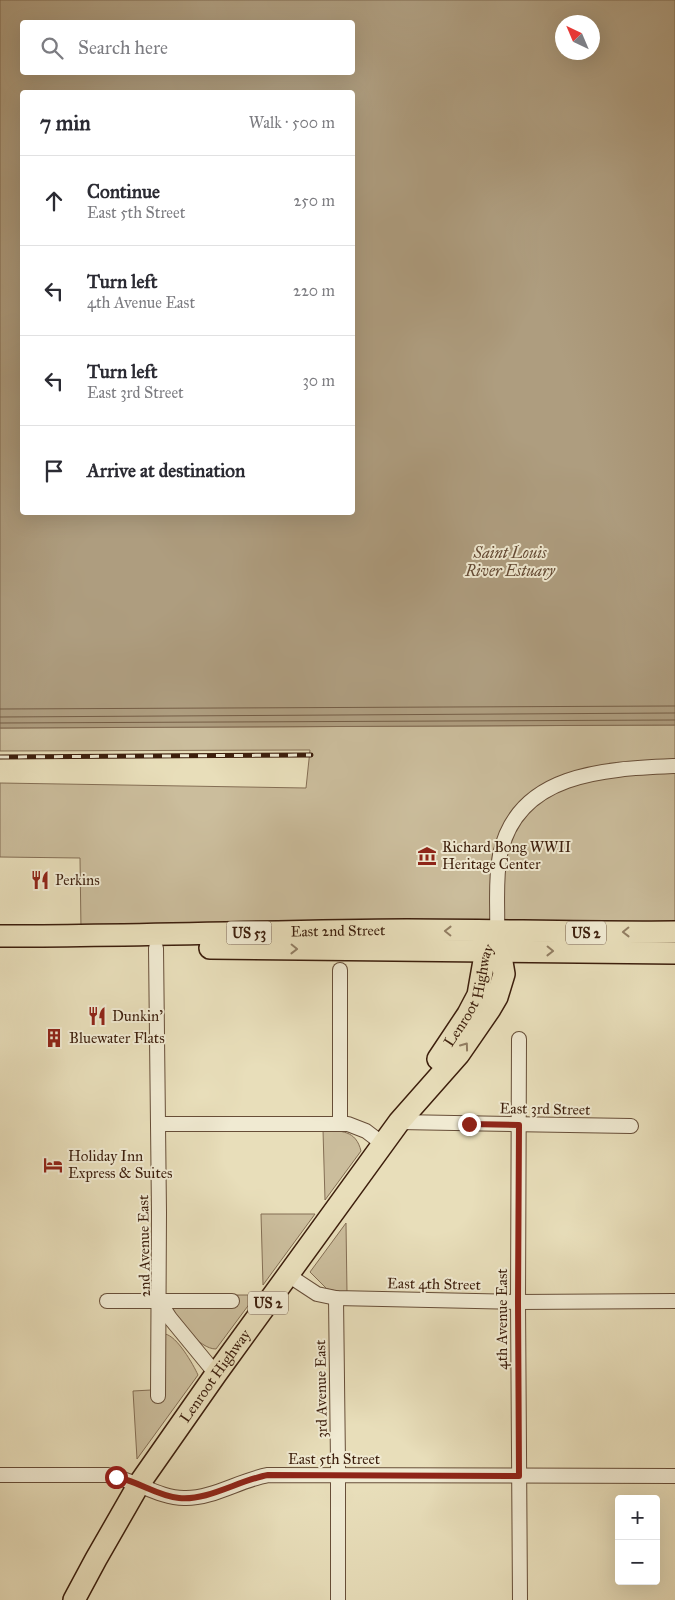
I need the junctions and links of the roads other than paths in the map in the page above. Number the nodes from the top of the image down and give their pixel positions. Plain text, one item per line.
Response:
1 (675, 766) edge
2 (675, 932) edge
3 (0, 936) edge
4 (156, 942) junction
5 (495, 944) junction
6 (0, 950) edge
7 (675, 953) edge
8 (340, 970) dead end
9 (518, 1039) dead end
10 (399, 1122) junction
11 (340, 1123) junction
12 (158, 1124) junction
13 (519, 1125) junction
14 (631, 1126) dead end
15 (383, 1144) junction
16 (288, 1276) junction
17 (336, 1298) junction
18 (159, 1300) junction
19 (107, 1301) dead end
20 (232, 1301) dead end
21 (675, 1301) edge
22 (518, 1302) junction
23 (216, 1374) junction
24 (158, 1396) dead end
25 (0, 1475) edge
26 (338, 1475) junction
27 (519, 1476) junction
28 (675, 1476) edge
29 (139, 1484) junction
30 (59, 1600) edge
31 (74, 1600) edge
32 (338, 1600) edge
33 (520, 1600) edge

1 - 5 street
2 -> 5 highway, East 2nd Street / US 2
3 - 4 highway, East 2nd Street / US 53
4 - 5 highway, East 2nd Street / US 53
4 - 6 highway, East 2nd Street / US 53
4 - 12 street, 2nd Avenue East
5 -> 7 highway, East 2nd Street / US 2
5 - 10 highway, Lenroot Highway / US 2
8 - 11 street
9 - 13 street, 4th Avenue East
10 - 13 street, East 3rd Street
10 - 15 highway, Lenroot Highway / US 2
11 - 12 street
11 - 15 street
12 - 18 street, 2nd Avenue East
13 - 14 street, East 3rd Street
13 - 22 street, 4th Avenue East
15 - 16 highway, Lenroot Highway / US 2
16 - 17 street, East 4th Street
16 - 23 highway, Lenroot Highway / US 2
17 - 22 street, East 4th Street
17 - 26 street, 3rd Avenue East
18 - 19 street
18 - 20 street
18 - 23 street, 2nd Avenue East
18 - 24 street
21 - 22 street, East 4th Street
22 - 27 street, 4th Avenue East
23 - 29 highway, Lenroot Highway / US 2
25 - 29 street, East 5th Street
26 - 27 street, East 5th Street
26 - 29 street, East 5th Street
26 - 32 street, 3rd Avenue East
27 - 28 street, East 5th Street
27 - 33 street, 4th Avenue East
29 - 30 highway, Lenroot Highway / US 2
29 - 31 highway, Lenroot Highway / US 2

